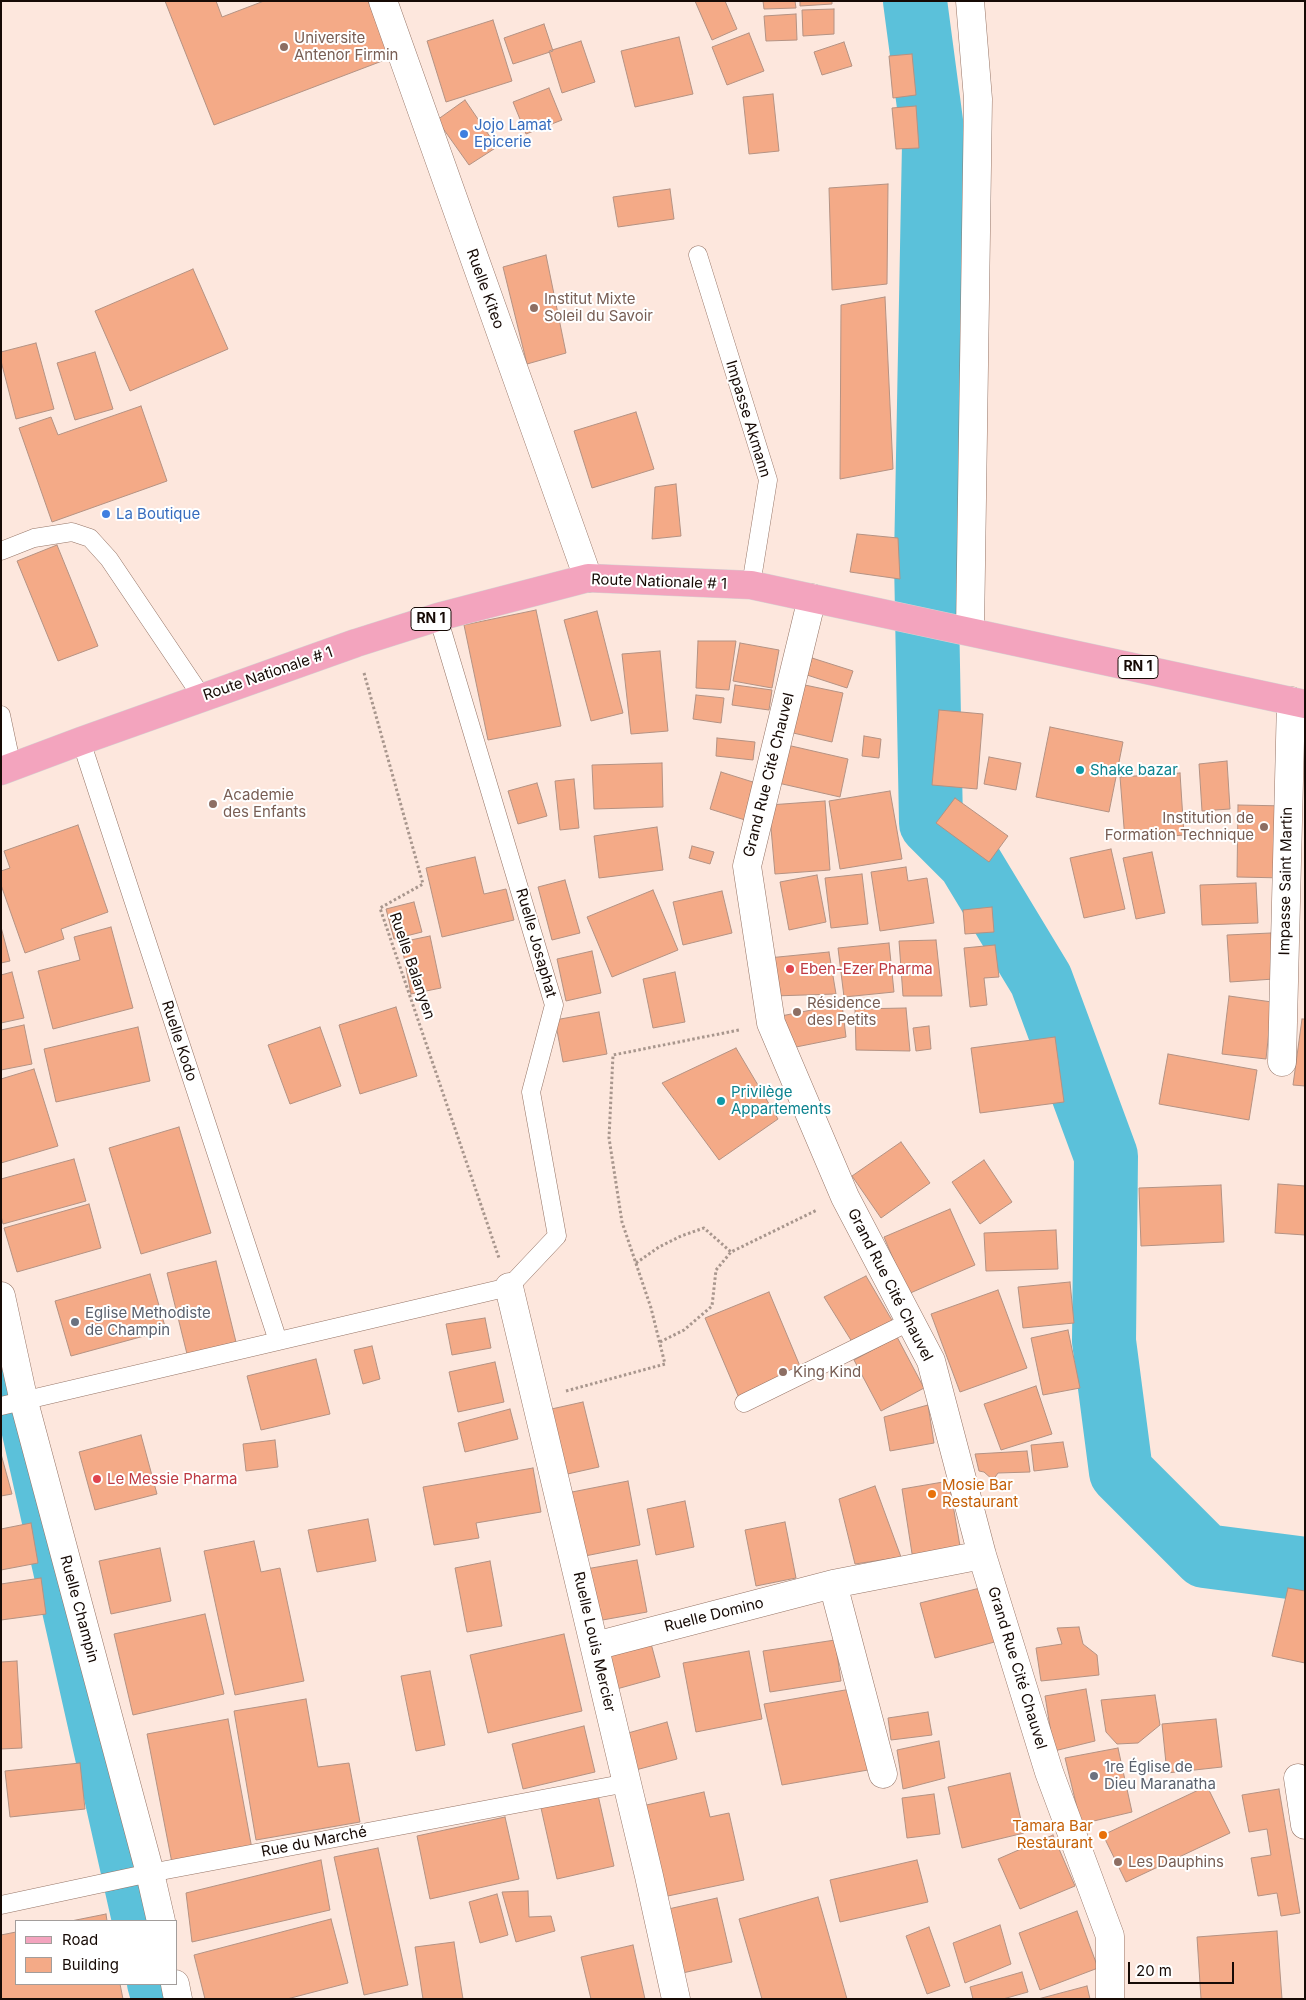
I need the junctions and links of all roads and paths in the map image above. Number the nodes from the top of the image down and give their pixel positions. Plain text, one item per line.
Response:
1 (383, 1) edge
2 (970, 1) edge
3 (698, 255) dead end
4 (1, 551) edge
5 (588, 578) junction
6 (752, 585) junction
7 (812, 598) junction
8 (438, 617) junction
9 (970, 631) junction
10 (356, 643) junction
11 (202, 698) junction
12 (1298, 702) edge
13 (1, 715) edge
14 (80, 741) junction
15 (6, 769) edge
16 (771, 1023) junction
17 (1282, 1062) dead end
18 (845, 1197) junction
19 (731, 1252) junction
20 (636, 1263) junction
21 (509, 1287) junction
22 (1, 1296) edge
23 (911, 1321) junction
24 (278, 1341) junction
25 (660, 1342) junction
26 (536, 1400) junction
27 (744, 1403) dead end
28 (12, 1404) edge
29 (982, 1555) junction
30 (833, 1584) junction
31 (595, 1646) junction
32 (883, 1774) dead end
33 (1298, 1778) dead end
34 (627, 1782) junction
35 (1305, 1825) edge
36 (150, 1873) junction
37 (1, 1905) edge
38 (161, 1920) edge
39 (175, 1985) edge
40 (178, 1999) edge
41 (676, 1999) edge
42 (1110, 1999) edge

1 - 5 street, Ruelle Kiteo
2 - 9 street
3 - 6 lane, Impasse Akmann
4 - 11 lane
5 - 6 main road, Route Nationale # 1 / RN 1
5 - 8 main road, Route Nationale # 1 / RN 1
6 - 7 main road, Route Nationale # 1 / RN 1
7 - 9 main road, Route Nationale # 1 / RN 1
7 - 16 street, Grand Rue Cité Chauvel
8 - 10 main road, Route Nationale # 1 / RN 1
8 - 21 lane, Ruelle Josaphat
9 - 12 main road, Route Nationale # 1 / RN 1
10 - 11 main road, Route Nationale # 1 / RN 1
10 - 21 path, Ruelle Balanyen
11 - 14 main road, Route Nationale # 1 / RN 1
12 - 17 street, Impasse Saint Martin
13 - 15 lane
14 - 15 main road, Route Nationale # 1 / RN 1
14 - 24 lane, Ruelle Kodo
16 - 18 street, Grand Rue Cité Chauvel
16 - 20 path
18 - 19 path
18 - 23 street, Grand Rue Cité Chauvel
19 - 20 path
19 - 25 path
20 - 25 path
21 - 24 lane
21 - 26 street, Ruelle Louis Mercier
22 - 28 street, Ruelle Champin
23 - 27 lane
23 - 29 street, Grand Rue Cité Chauvel
24 - 28 lane
25 - 26 path
26 - 31 street, Ruelle Louis Mercier
28 - 36 street, Ruelle Champin
29 - 30 street, Ruelle Domino
29 - 42 street, Grand Rue Cité Chauvel
30 - 31 street, Ruelle Domino
30 - 32 street
31 - 34 street, Ruelle Louis Mercier
33 - 35 street
34 - 36 lane, Rue du Marché
34 - 41 street, Ruelle Louis Mercier
36 - 37 lane, Rue du Marché
36 - 38 street, Ruelle Champin
39 - 40 street

